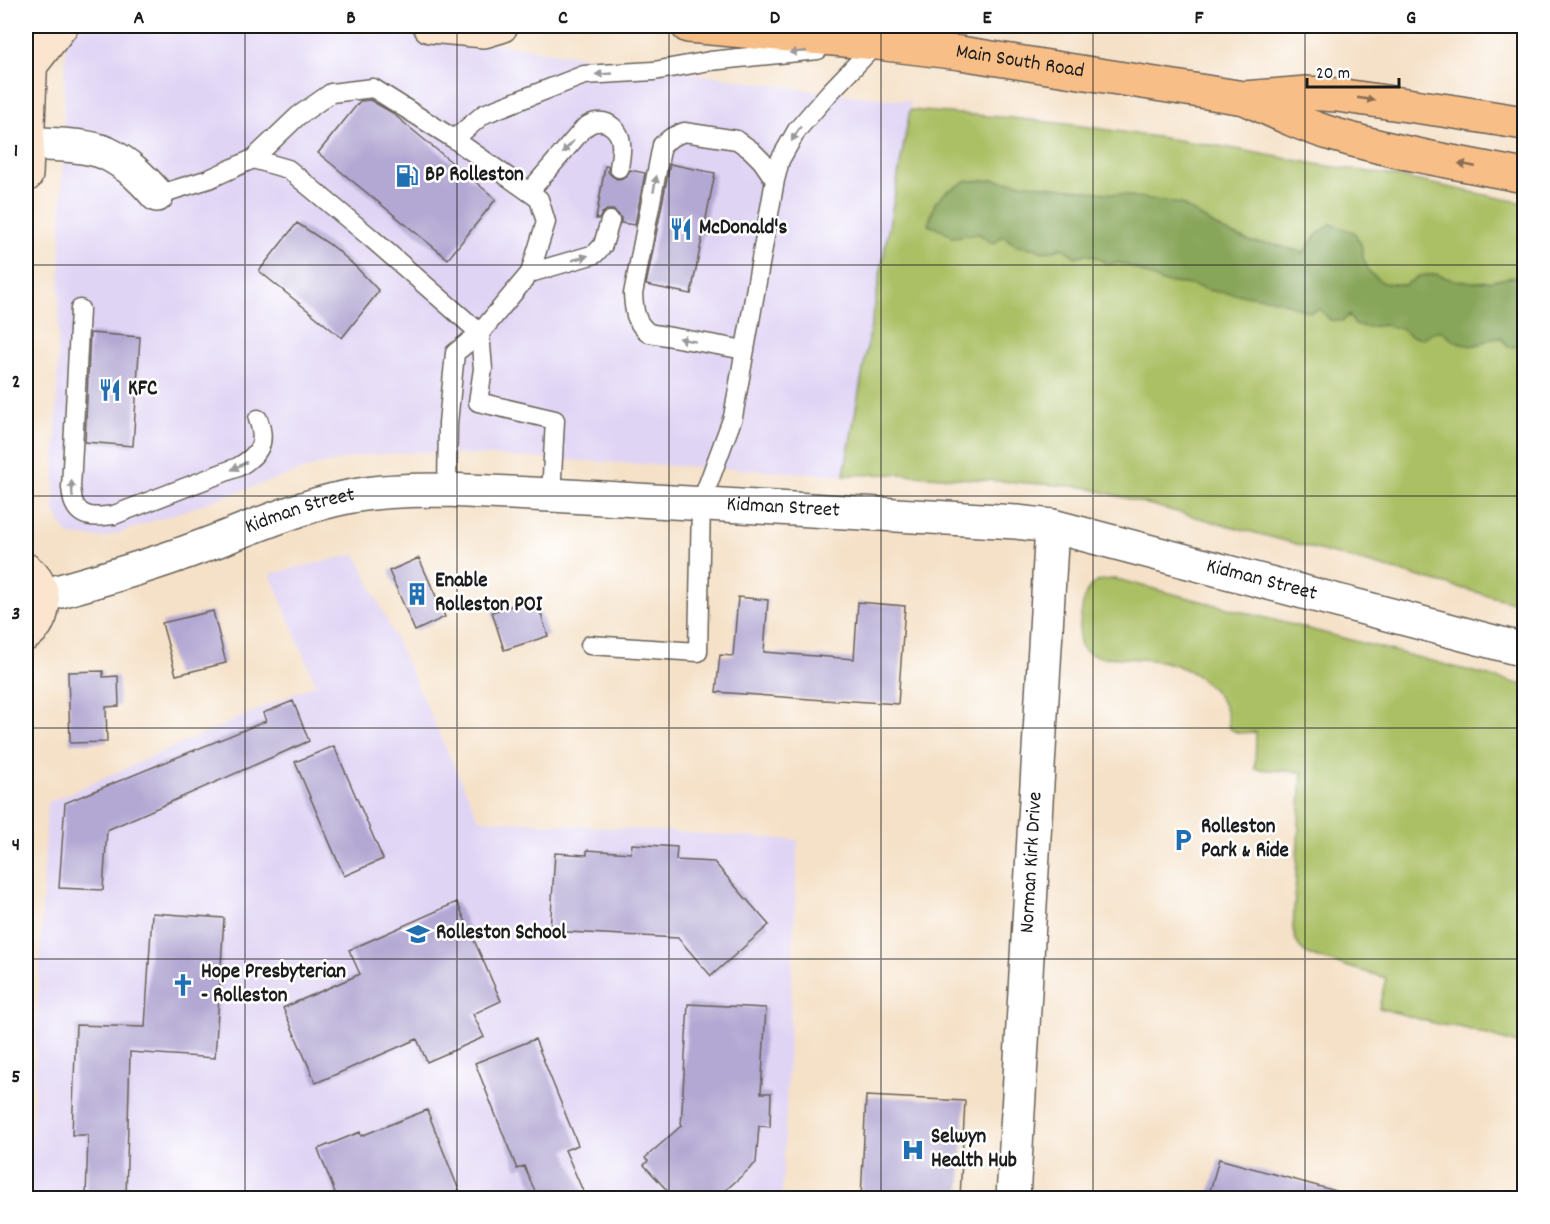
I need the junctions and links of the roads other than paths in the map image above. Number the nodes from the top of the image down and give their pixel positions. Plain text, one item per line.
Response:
1 (32, 26) edge
2 (61, 26) edge
3 (430, 26) edge
4 (501, 26) edge
5 (688, 26) edge
6 (877, 43) junction
7 (30, 66) junction
8 (1245, 98) junction
9 (1524, 123) edge
10 (454, 139) junction
11 (26, 159) edge
12 (253, 159) junction
13 (619, 168) dead end
14 (1524, 176) edge
15 (775, 180) junction
16 (529, 192) junction
17 (157, 195) joint
18 (610, 221) dead end
19 (530, 273) junction
20 (80, 309) dead end
21 (480, 333) junction
22 (745, 350) junction
23 (258, 419) dead end
24 (447, 490) junction
25 (551, 495) junction
26 (700, 503) junction
27 (1052, 526) junction
28 (34, 583) edge
29 (26, 634) edge
30 (590, 645) dead end
31 (1524, 650) edge
32 (1013, 1198) edge

1 - 7 street
2 - 7 street
3 - 4 street
5 - 6 highway, Main South Road
6 - 8 highway, Main South Road
6 -> 10 lane
6 -> 15 lane
7 - 11 street
8 -> 9 highway, Main South Road
14 -> 8 highway, Main South Road
10 - 12 lane
10 - 16 lane
11 - 17 street
12 - 17 lane
12 - 21 lane
13 -> 16 lane
15 - 22 lane
22 -> 15 lane
16 - 19 lane
19 -> 18 lane
19 - 21 lane
23 -> 20 lane
21 - 24 lane
21 - 25 lane
22 - 26 lane
24 - 25 street, Kidman Street
24 - 28 street, Kidman Street
25 - 26 street, Kidman Street
26 - 27 street, Kidman Street
26 - 30 lane
27 - 31 street, Kidman Street
27 - 32 street, Norman Kirk Drive
28 - 29 street

